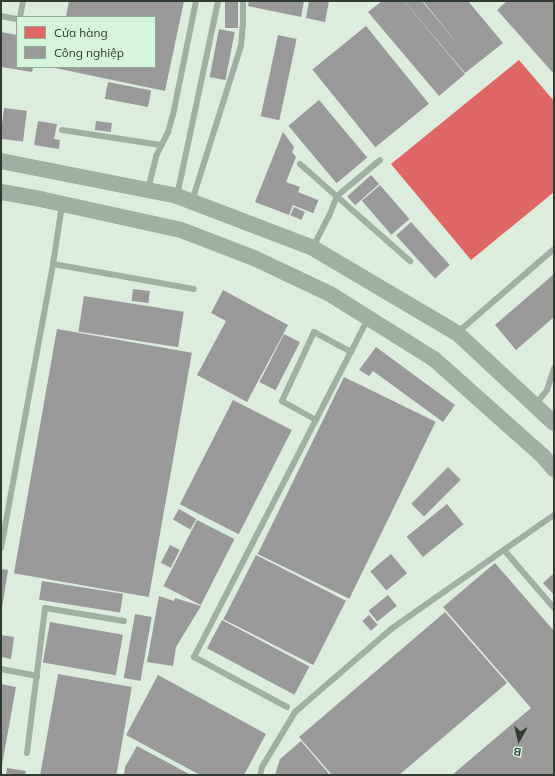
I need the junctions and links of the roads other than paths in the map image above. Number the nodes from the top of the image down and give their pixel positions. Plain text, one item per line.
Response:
1 (23, 1) edge
2 (196, 1) edge
3 (218, 1) edge
4 (243, 1) edge
5 (1, 16) edge
6 (20, 16) edge
7 (16, 19) edge
8 (62, 130) dead end
9 (161, 145) junction
10 (380, 160) dead end
11 (1, 161) edge
12 (300, 164) dead end
13 (148, 190) junction
14 (1, 192) edge
15 (337, 196) junction
16 (184, 198) junction
17 (62, 205) junction
18 (312, 248) junction
19 (554, 249) edge
20 (410, 261) dead end
21 (53, 264) junction
22 (194, 289) dead end
23 (368, 319) junction
24 (457, 333) junction
25 (351, 352) junction
26 (554, 368) edge
27 (535, 406) junction
28 (316, 420) junction
29 (554, 423) edge
30 (554, 469) edge
31 (554, 515) edge
32 (1, 548) edge
33 (504, 550) junction
34 (554, 608) edge
35 (124, 621) dead end
36 (1, 669) edge
37 (37, 676) junction
38 (286, 706) dead end
39 (27, 753) dead end
40 (260, 775) edge

1 - 6 lane
2 - 9 lane
3 - 16 lane
4 - 16 lane
5 - 7 lane
8 - 9 lane
9 - 13 lane
10 - 15 lane
11 - 13 street
12 - 15 lane
13 - 16 street
14 - 17 street
15 - 18 lane
15 - 20 lane
16 - 18 street
17 - 21 lane
17 - 23 street
18 - 24 street
19 - 24 lane
21 - 22 lane
21 - 32 lane
23 - 25 lane
23 - 30 street
24 - 27 street
25 - 28 lane
25 - 28 lane
26 - 27 lane
27 - 29 street
28 - 38 lane
31 - 33 lane
33 - 34 lane
33 - 40 lane
35 - 37 lane
36 - 37 lane
37 - 39 lane

